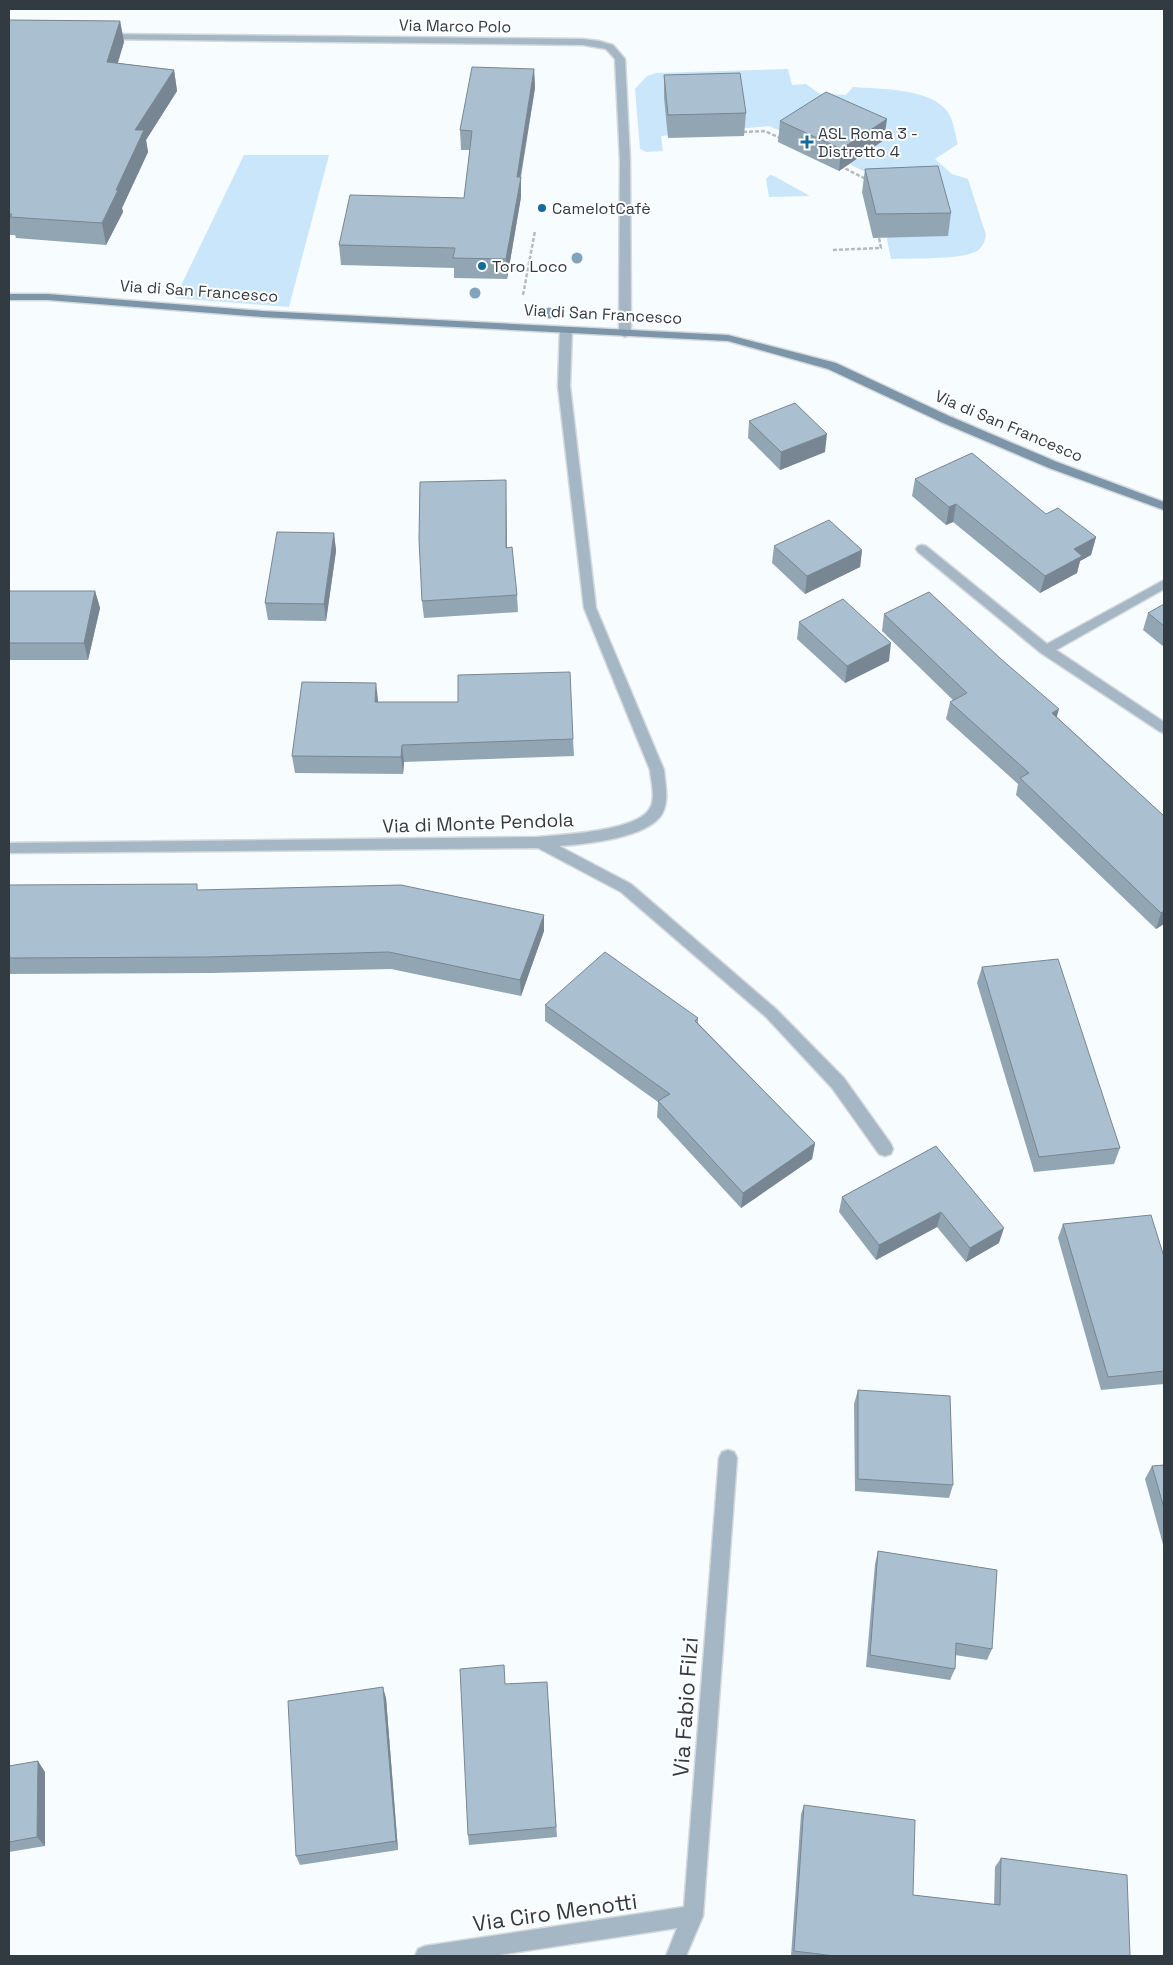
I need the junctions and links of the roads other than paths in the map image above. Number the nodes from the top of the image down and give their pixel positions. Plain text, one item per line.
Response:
1 (90, 37) edge
2 (9, 297) edge
3 (566, 330) junction
4 (625, 334) junction
5 (1164, 506) edge
6 (922, 549) dead end
7 (1164, 584) edge
8 (1046, 650) junction
9 (1164, 728) edge
10 (539, 842) junction
11 (9, 848) edge
12 (885, 1149) dead end
13 (728, 1458) dead end
14 (693, 1916) junction
15 (425, 1956) edge
16 (676, 1956) edge

1 - 4 street, Via Marco Polo
2 - 3 street, Via di San Francesco
3 - 4 street, Via di San Francesco
3 - 10 street, Via di Monte Pendola
4 - 5 street, Via di San Francesco
6 - 8 street
7 - 8 street
8 - 9 street
10 - 11 street, Via di Monte Pendola
10 - 12 street
13 - 14 street, Via Fabio Filzi
14 - 15 street, Via Ciro Menotti
14 - 16 street, Via Fabio Filzi

